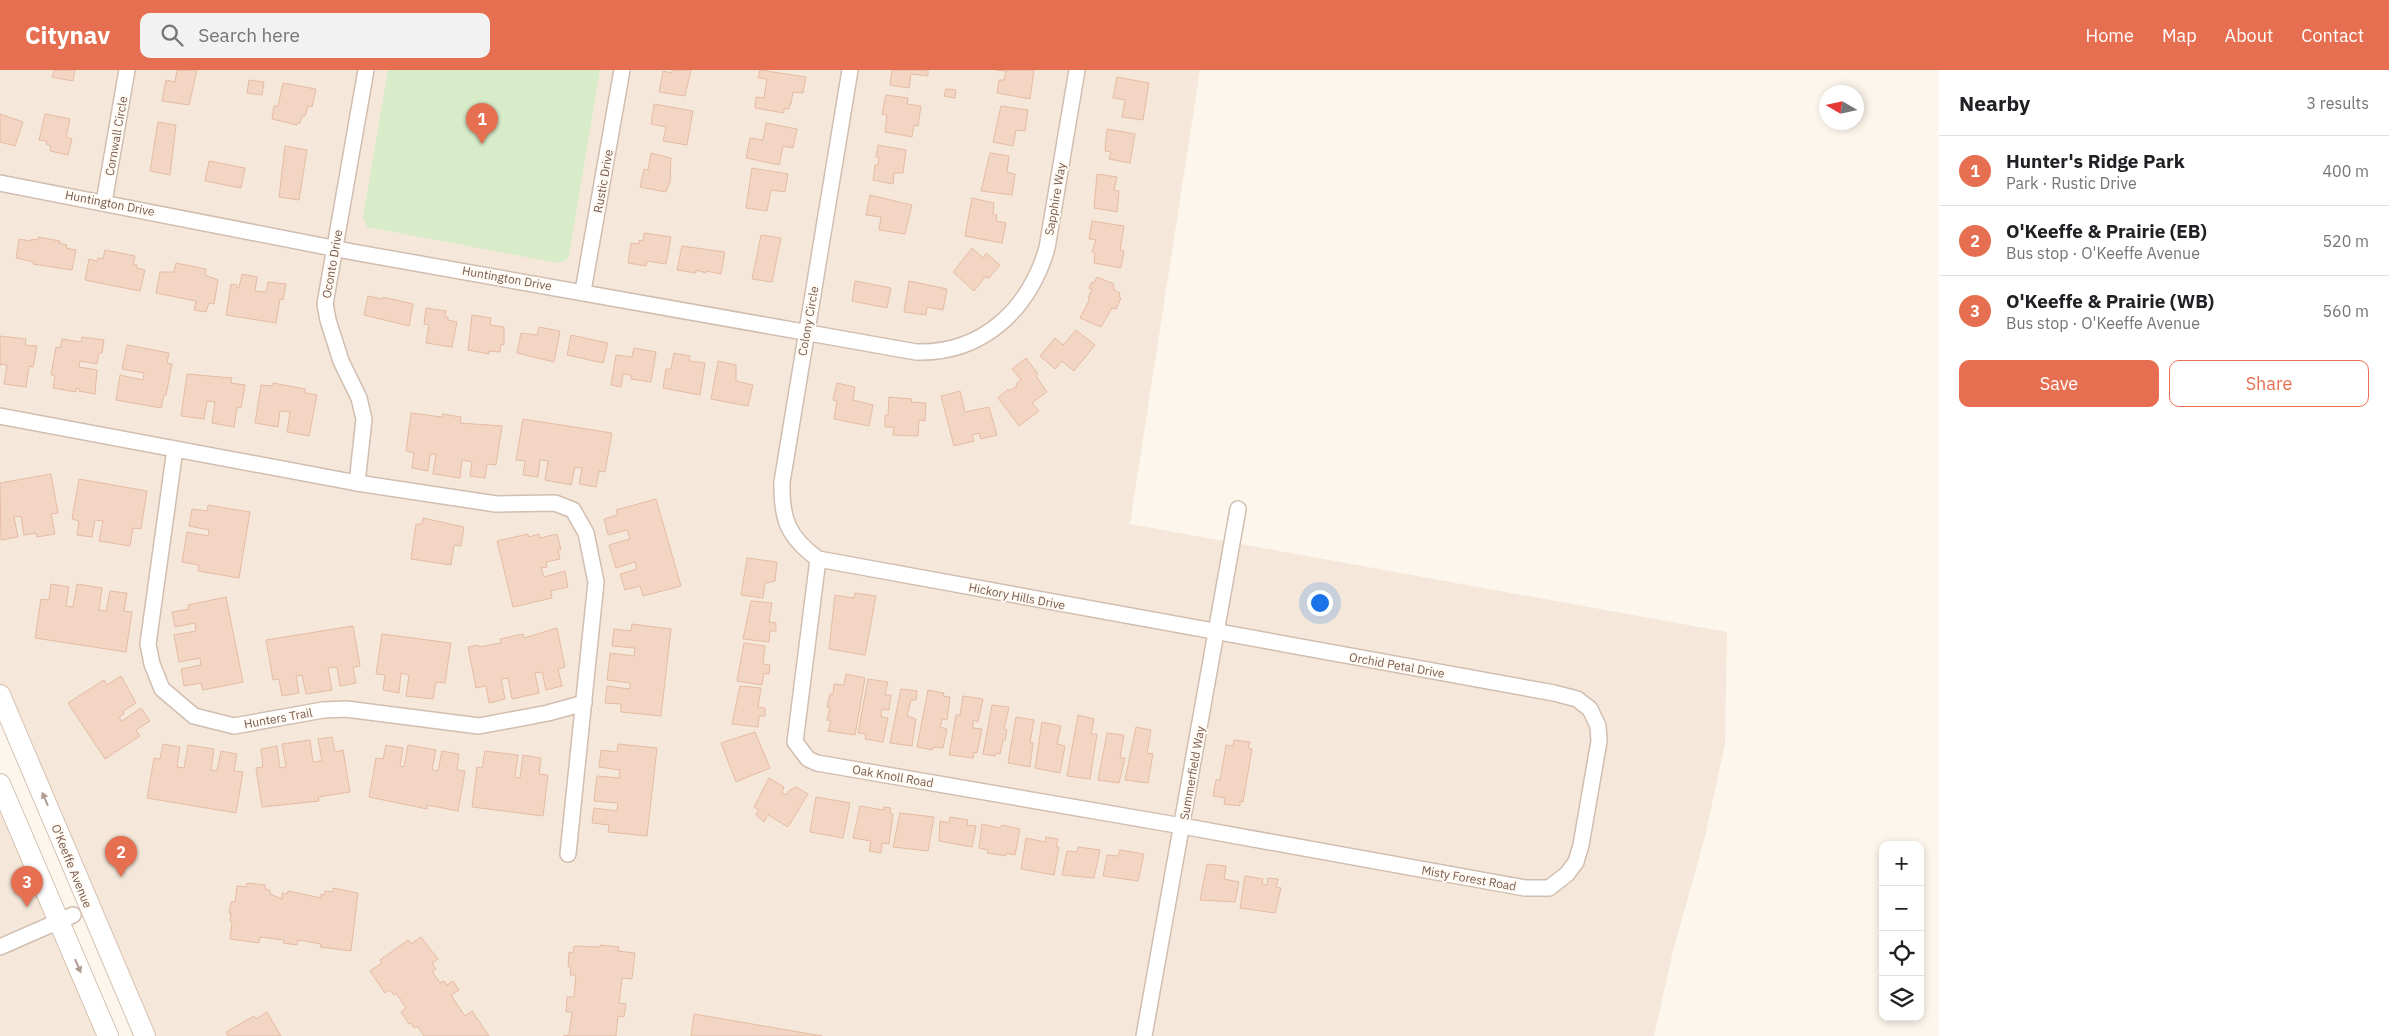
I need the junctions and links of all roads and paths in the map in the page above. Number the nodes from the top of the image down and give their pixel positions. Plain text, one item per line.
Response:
1 (127, 70) edge
2 (366, 70) edge
3 (622, 70) edge
4 (850, 70) edge
5 (1077, 70) edge
6 (0, 183) edge
7 (104, 202) junction
8 (336, 248) junction
9 (583, 291) junction
10 (1007, 317) joint
11 (806, 333) junction
12 (0, 416) edge
13 (175, 449) junction
14 (358, 483) junction
15 (1238, 509) dead end
16 (818, 559) junction
17 (1217, 633) junction
18 (0, 696) edge
19 (1577, 700) joint
20 (584, 703) junction
21 (0, 784) edge
22 (1182, 826) junction
23 (568, 854) dead end
24 (66, 918) junction
25 (0, 947) edge
26 (108, 1036) edge
27 (145, 1036) edge
28 (1144, 1036) edge

1 - 7 street, Cornwall Circle
2 - 8 street, Oconto Drive
3 - 9 street, Rustic Drive
4 - 11 street, Colony Circle
5 - 10 street, Sapphire Way
6 - 7 street, Huntington Drive
7 - 8 street, Huntington Drive
8 - 9 street, Huntington Drive
8 - 14 street, Oconto Drive
9 - 11 street, Huntington Drive
10 - 11 street, Huntington Drive
11 - 16 street, Colony Circle
12 - 13 street
13 - 14 street
13 - 20 street, Hunters Trail
14 - 20 street
15 - 17 street, Summerfield Way
16 - 17 street, Hickory Hills Drive
16 - 22 street, Oak Knoll Road
17 - 19 street, Orchid Petal Drive
17 - 22 street, Summerfield Way
27 -> 18 street, O'Keeffe Avenue
19 - 22 street, Misty Forest Road
20 - 23 street
21 - 24 street
22 - 28 street, Summerfield Way
24 - 25 street
24 -> 26 street

